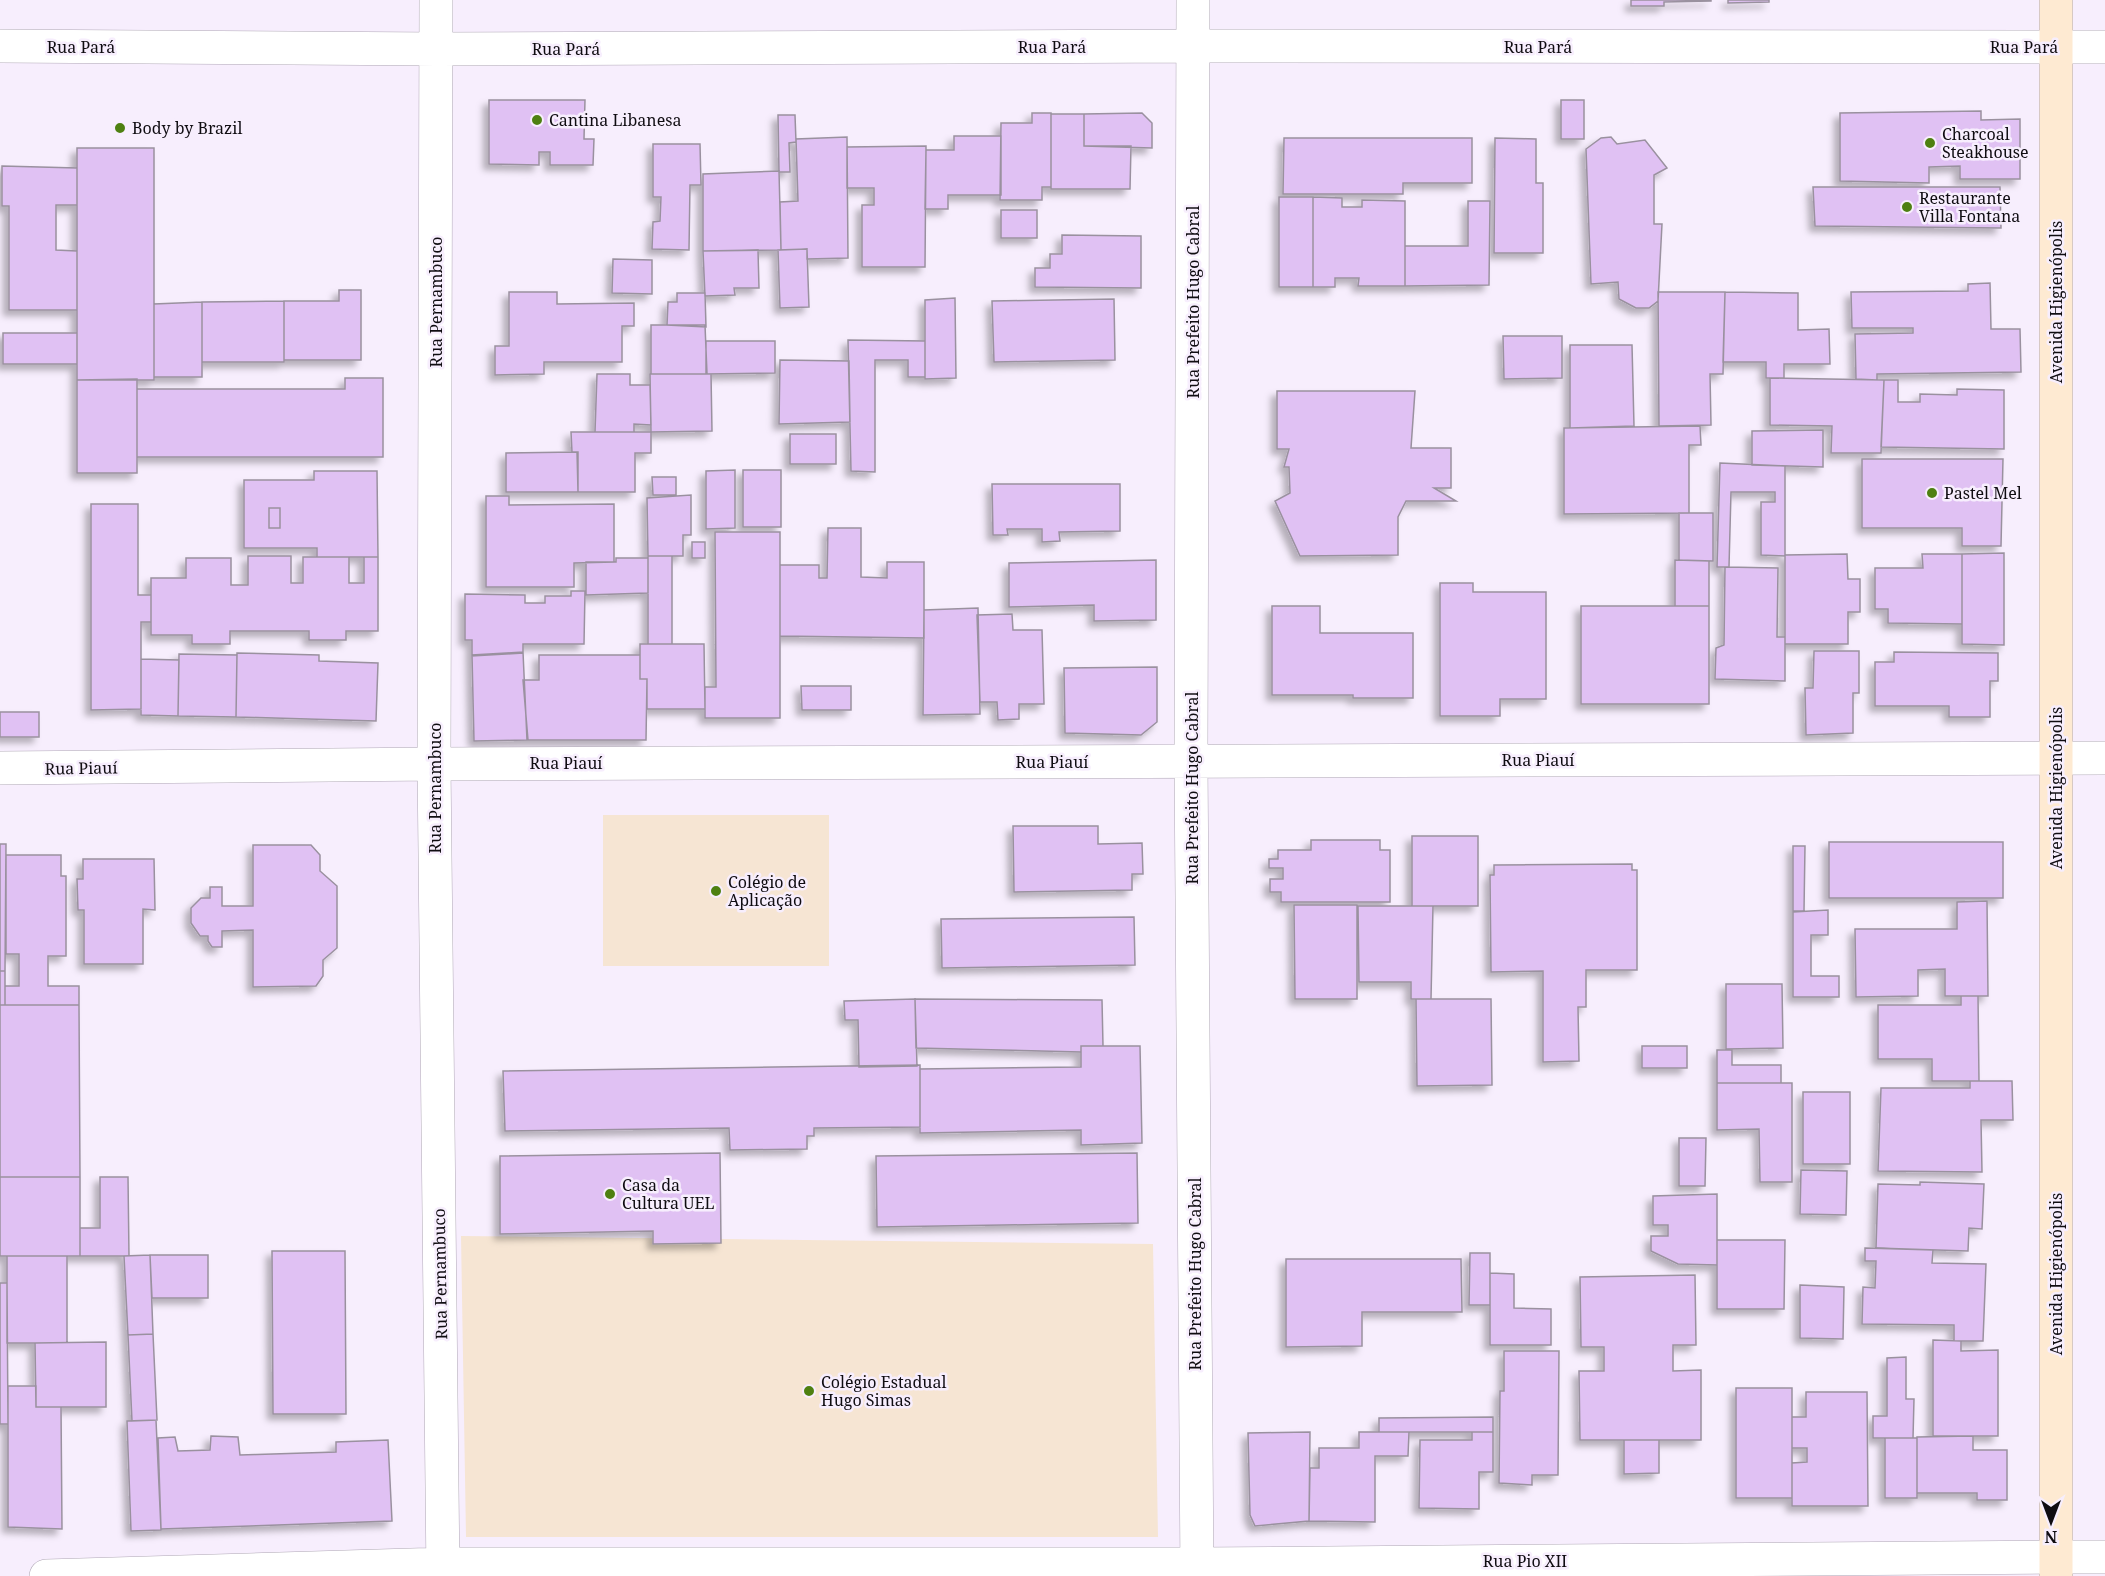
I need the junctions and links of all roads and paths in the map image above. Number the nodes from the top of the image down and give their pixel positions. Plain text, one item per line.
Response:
1 (436, 0) edge
2 (1193, 0) edge
3 (2056, 0) edge
4 (0, 46) edge
5 (1194, 46) junction
6 (2056, 47) junction
7 (2105, 47) edge
8 (437, 49) junction
9 (2056, 758) junction
10 (2105, 758) edge
11 (1191, 761) junction
12 (434, 764) junction
13 (0, 768) edge
14 (2105, 1557) edge
15 (2056, 1566) edge
16 (443, 1570) edge
17 (1197, 1570) edge
18 (46, 1576) edge

1 - 8 street, Rua Pernambuco
2 - 5 street, Rua Prefeito Hugo Cabral
3 - 6 main road, Avenida Higienópolis
4 - 8 street, Rua Pará
5 - 6 street, Rua Pará
5 - 8 street, Rua Pará
5 - 11 street, Rua Prefeito Hugo Cabral
6 - 7 street, Rua Pará
6 - 9 main road, Avenida Higienópolis
8 - 12 street, Rua Pernambuco
9 - 10 street, Rua Piauí
9 - 11 street, Rua Piauí
9 - 15 main road, Avenida Higienópolis
11 - 12 street, Rua Piauí
11 - 17 street, Rua Prefeito Hugo Cabral
12 - 13 street, Rua Piauí
12 - 16 street, Rua Pernambuco
14 - 15 street, Rua Pio XII
15 - 17 street, Rua Pio XII
16 - 17 street, Rua Pio XII
16 - 18 street, Rua Pio XII

